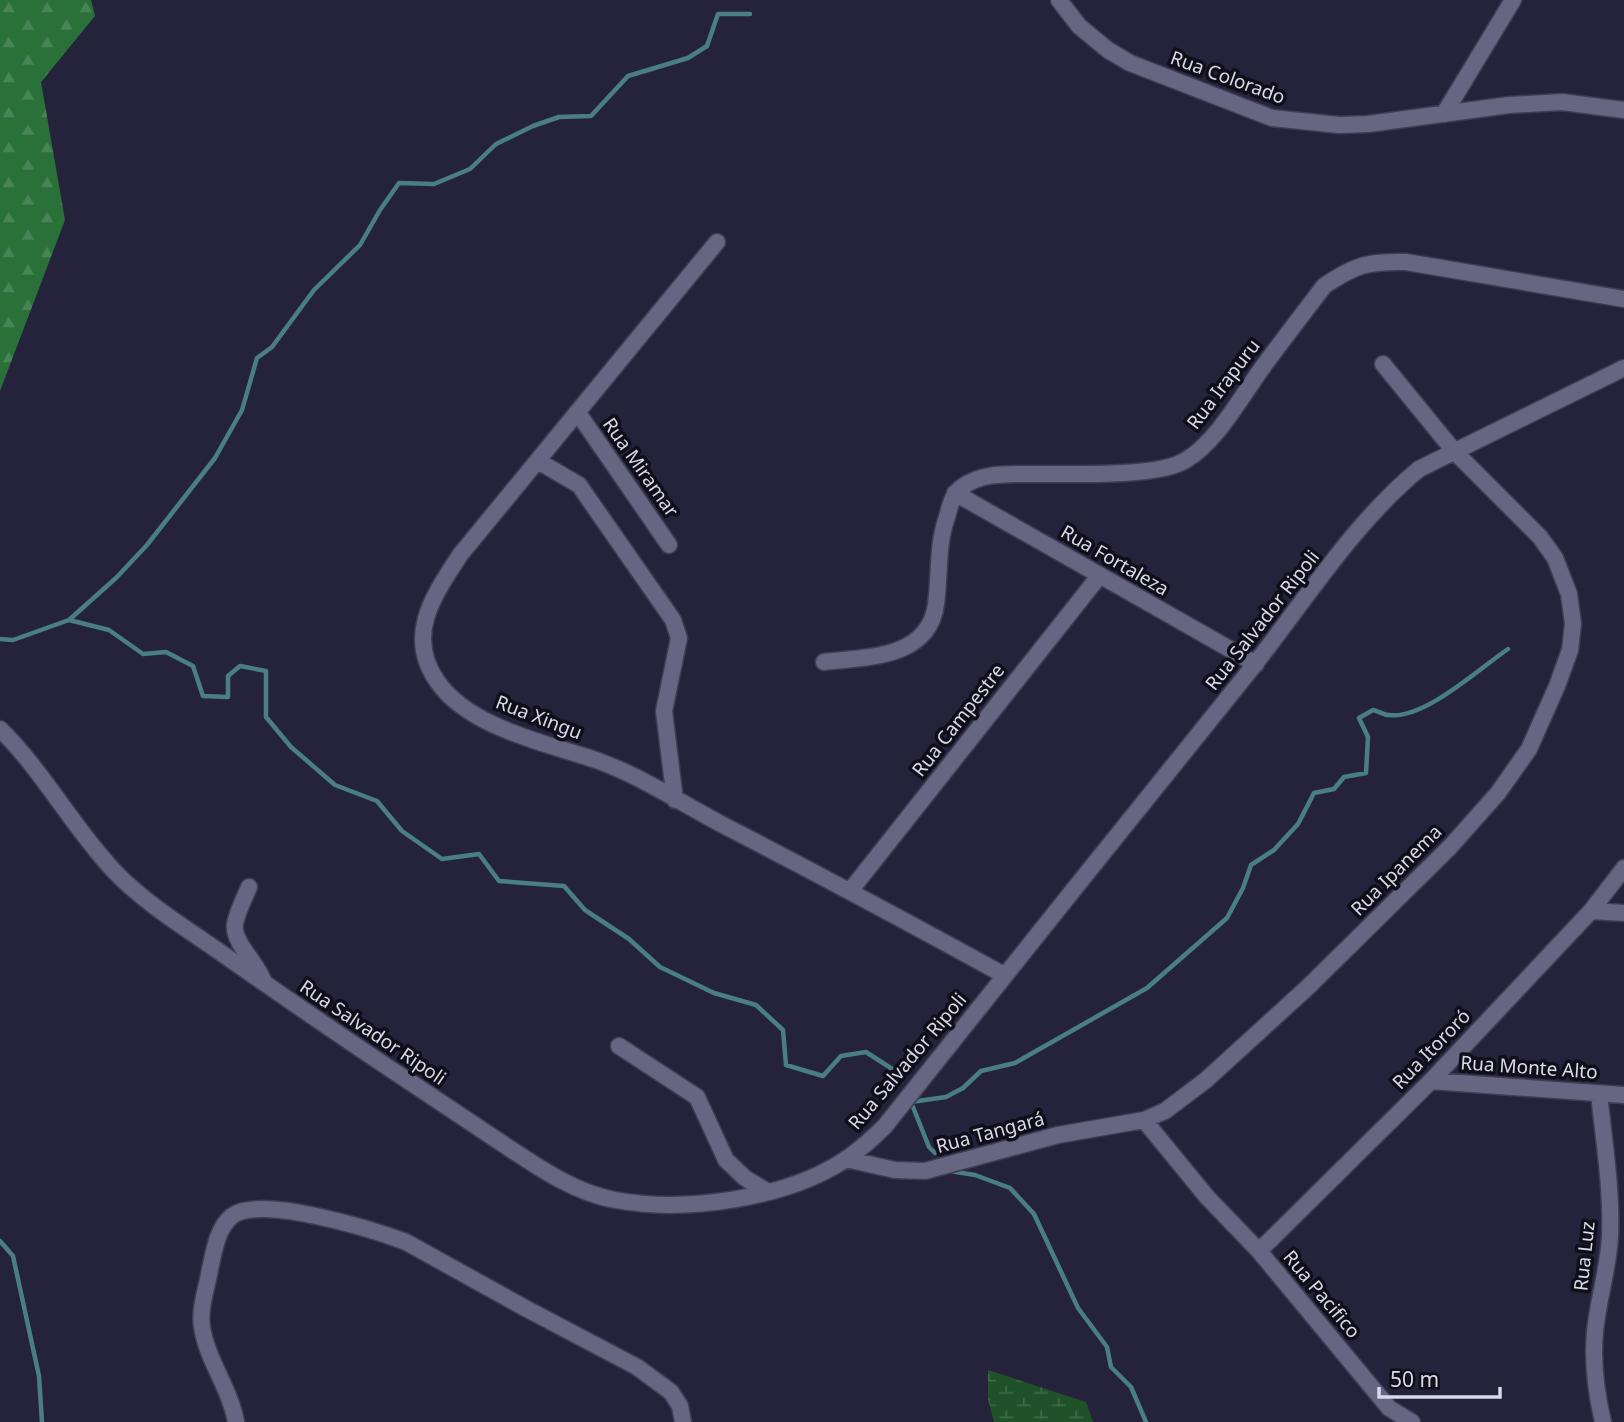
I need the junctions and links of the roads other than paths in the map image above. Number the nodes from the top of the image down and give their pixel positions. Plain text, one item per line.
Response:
1 (1059, 0) edge
2 (1513, 0) edge
3 (1624, 110) edge
4 (1444, 114) junction
5 (718, 242) dead end
6 (1624, 299) edge
7 (1383, 364) dead end
8 (1624, 368) edge
9 (578, 413) junction
10 (1454, 451) junction
11 (538, 461) junction
12 (955, 493) junction
13 (669, 545) dead end
14 (1100, 575) junction
15 (824, 662) dead end
16 (1255, 664) junction
17 (0, 729) edge
18 (675, 800) junction
19 (1624, 868) edge
20 (249, 887) dead end
21 (850, 891) junction
22 (1591, 911) junction
23 (1624, 913) edge
24 (1004, 975) junction
25 (265, 984) junction
26 (619, 1046) dead end
27 (1432, 1081) junction
28 (1599, 1094) junction
29 (1624, 1095) edge
30 (1144, 1120) junction
31 (846, 1159) junction
32 (768, 1192) junction
33 (1259, 1251) junction
34 (236, 1422) edge
35 (683, 1422) edge
36 (1412, 1422) edge
37 (1603, 1422) edge

1 - 4 street, Rua Colorado
2 - 4 street
3 - 4 street, Rua Colorado
5 - 9 street, Rua Xingu
6 - 12 street, Rua Irapuru
7 - 10 street, Rua Ipanema
8 - 10 street, Rua Salvador Ripoli
9 - 11 street, Rua Xingu
9 - 13 street, Rua Miramar
10 - 16 street, Rua Salvador Ripoli
10 - 30 street, Rua Ipanema
11 - 18 street
11 - 18 street, Rua Xingu
12 - 14 street, Rua Fortaleza
12 - 15 street
14 - 16 street, Rua Fortaleza
14 - 21 street, Rua Campestre
16 - 24 street, Rua Salvador Ripoli
17 - 25 street, Rua Salvador Ripoli
18 - 21 street, Rua Xingu
19 - 22 street, Rua Itororó
20 - 25 street
21 - 24 street, Rua Xingu
22 - 23 street
22 - 27 street, Rua Itororó
24 - 31 street, Rua Salvador Ripoli
25 - 32 street, Rua Salvador Ripoli
26 - 32 street
27 - 28 street, Rua Monte Alto
27 - 33 street, Rua Itororó
28 - 29 street, Rua Monte Alto
28 - 37 street, Rua Luz
30 - 31 street, Rua Tangará
30 - 33 street
31 - 32 street, Rua Salvador Ripoli
33 - 36 street, Rua Pacifico
34 - 35 street

